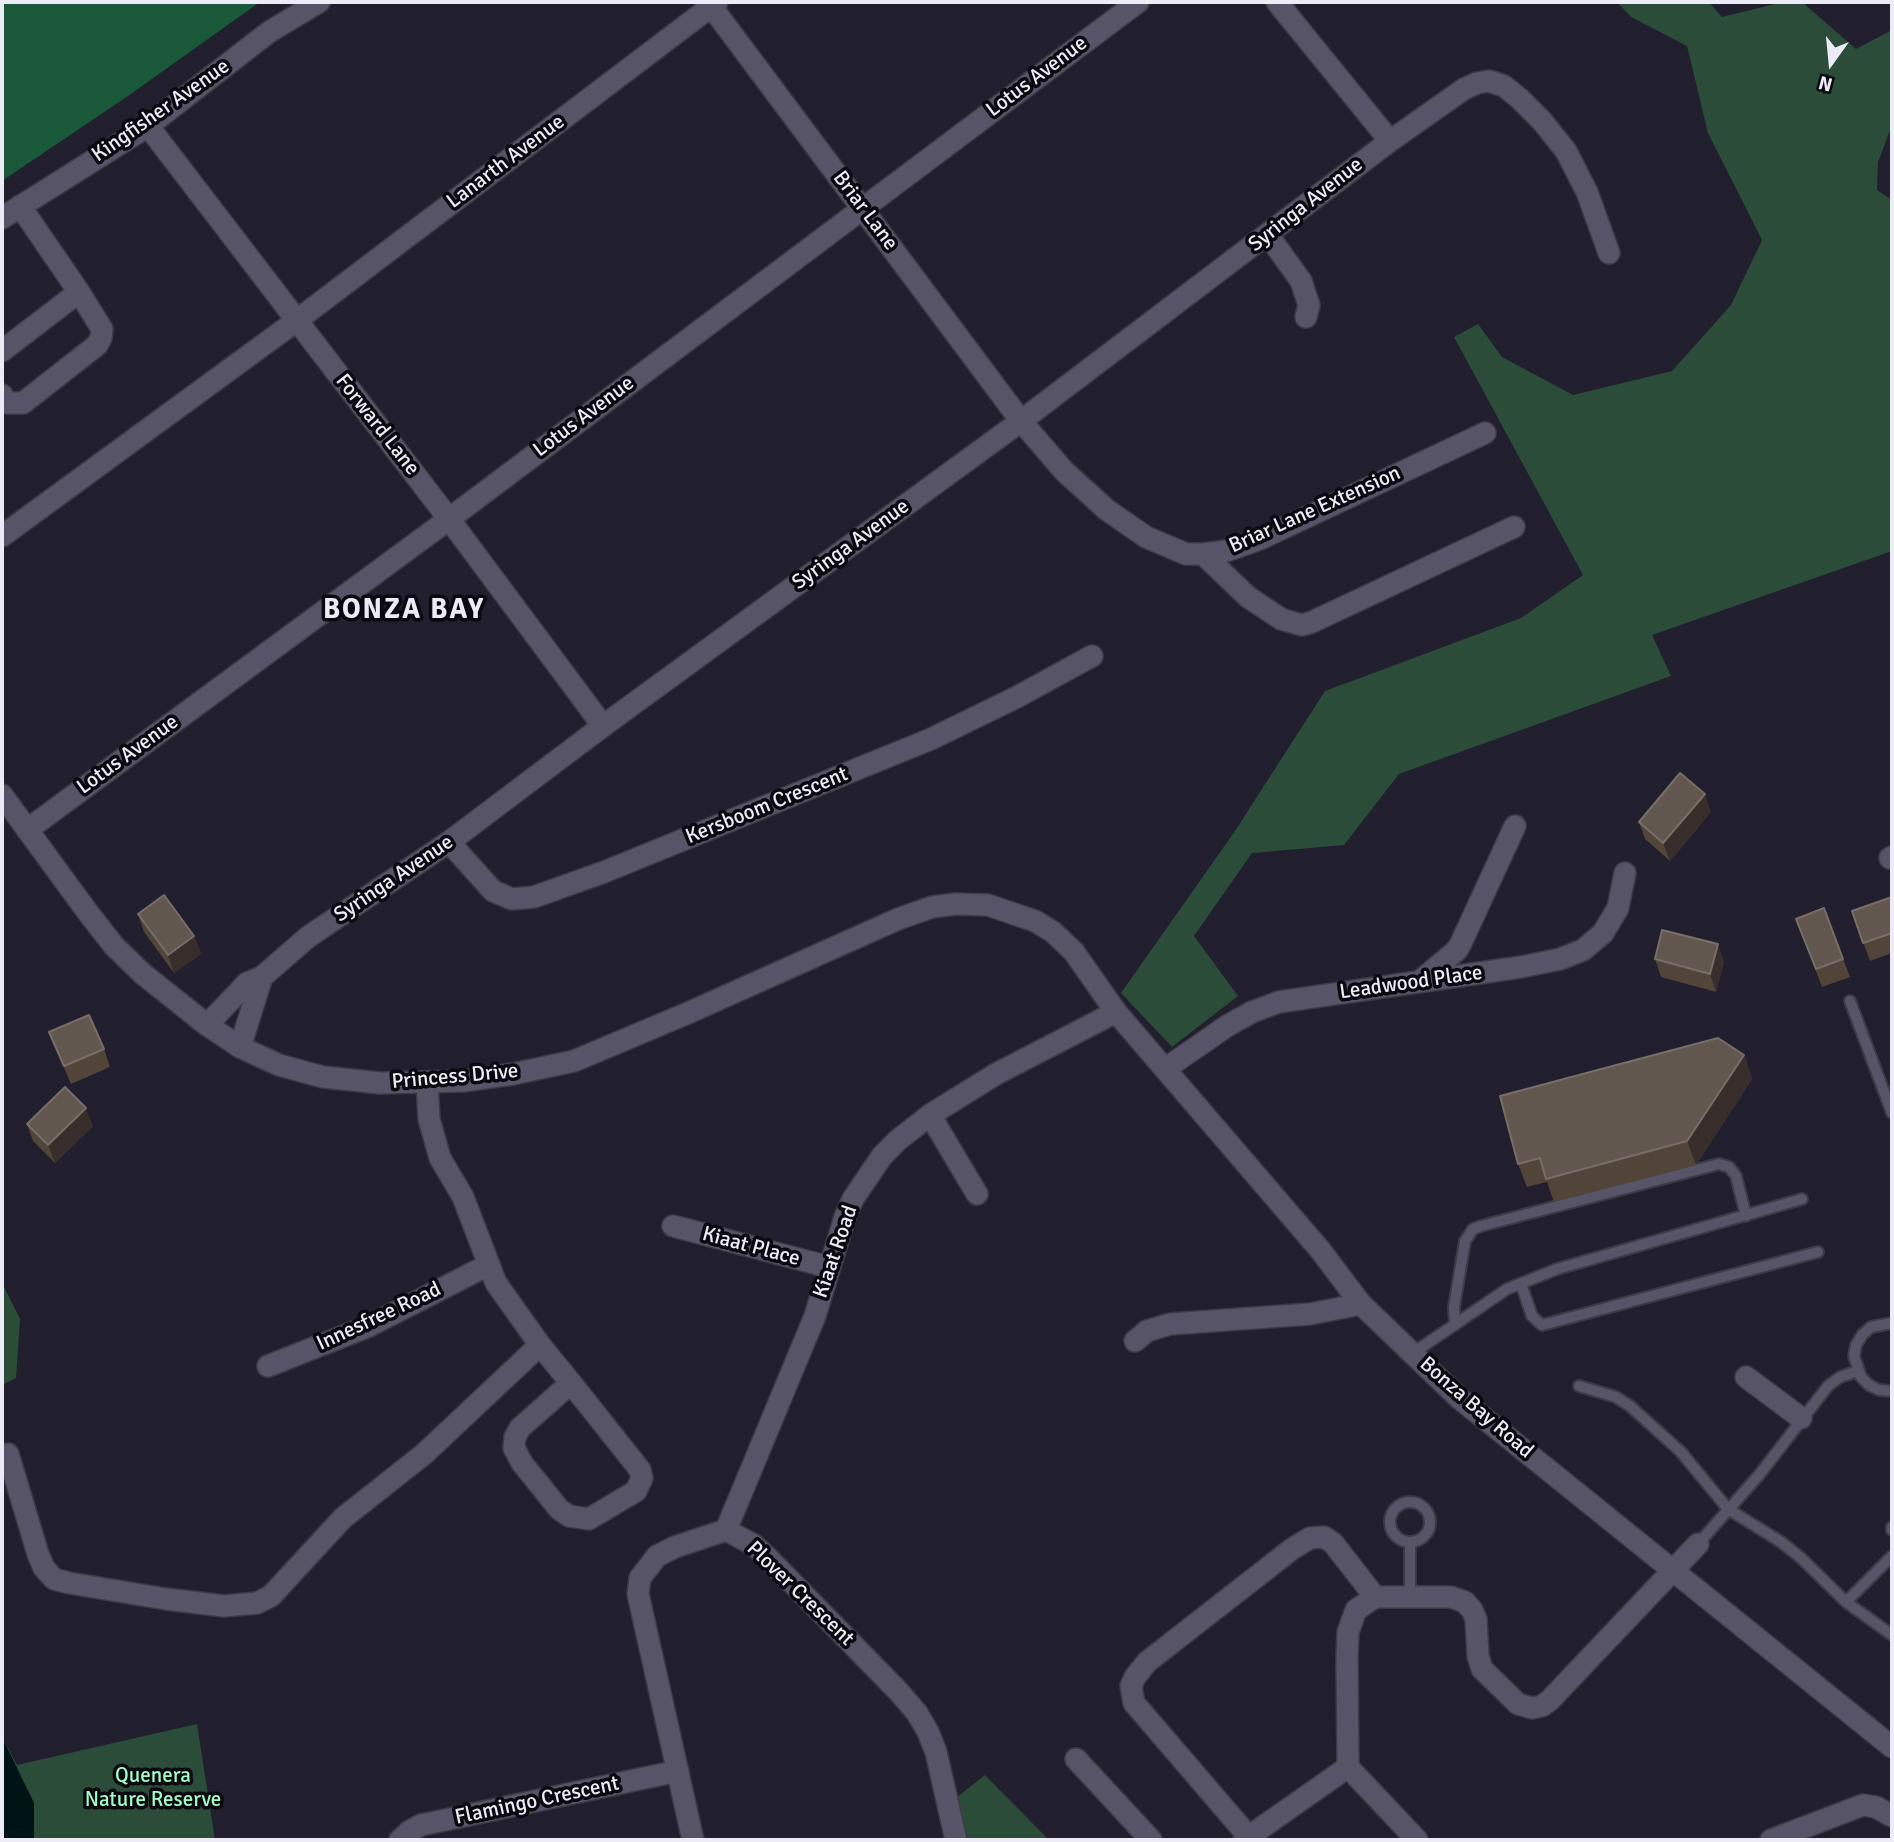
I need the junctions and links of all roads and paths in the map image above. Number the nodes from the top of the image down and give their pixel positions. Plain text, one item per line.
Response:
1 (318, 2) edge
2 (1138, 2) edge
3 (1277, 2) edge
4 (712, 3) edge
5 (148, 126) junction
6 (1390, 141) junction
7 (20, 206) junction
8 (862, 207) junction
9 (2, 218) edge
10 (1268, 234) junction
11 (1609, 253) dead end
12 (79, 292) junction
13 (1306, 317) dead end
14 (296, 321) junction
15 (2, 351) edge
16 (2, 395) edge
17 (1021, 421) junction
18 (1485, 433) dead end
19 (449, 519) junction
20 (1514, 527) dead end
21 (2, 536) edge
22 (1203, 554) junction
23 (1091, 656) dead end
24 (603, 726) junction
25 (2, 795) edge
26 (1516, 826) dead end
27 (27, 830) junction
28 (449, 842) junction
29 (1625, 873) dead end
30 (262, 977) junction
31 (1417, 984) junction
32 (1850, 1001) dead end
33 (1116, 1012) junction
34 (207, 1025) junction
35 (240, 1047) junction
36 (1165, 1069) junction
37 (427, 1082) junction
38 (1892, 1113) edge
39 (930, 1115) junction
40 (977, 1194) dead end
41 (1802, 1199) dead end
42 (1746, 1216) junction
43 (673, 1226) dead end
44 (1818, 1252) dead end
45 (488, 1265) junction
46 (829, 1267) junction
47 (1521, 1284) junction
48 (1361, 1304) junction
49 (1892, 1323) edge
50 (1455, 1325) junction
51 (1135, 1341) dead end
52 (540, 1345) junction
53 (1413, 1353) junction
54 (268, 1366) dead end
55 (1858, 1371) junction
56 (1746, 1377) dead end
57 (571, 1383) junction
58 (1579, 1386) dead end
59 (1892, 1391) edge
60 (1801, 1418) junction
61 (8, 1454) dead end
62 (1728, 1509) junction
63 (726, 1530) junction
64 (1410, 1543) dead end
65 (1698, 1544) joint
66 (1892, 1556) edge
67 (1674, 1571) junction
68 (1375, 1597) junction
69 (1410, 1597) junction
70 (1846, 1602) junction
71 (1892, 1635) edge
72 (1892, 1747) edge
73 (1076, 1759) dead end
74 (1348, 1767) junction
75 (678, 1771) junction
76 (1892, 1816) edge
77 (1247, 1839) edge
78 (400, 1840) edge
79 (693, 1840) edge
80 (956, 1840) edge
81 (1151, 1840) edge
82 (1417, 1840) edge
83 (1772, 1840) edge

1 - 5 street, Kingfisher Avenue
2 - 8 street, Lotus Avenue
3 - 6 street
4 - 8 street, Briar Lane
4 - 14 street, Lanarth Avenue
5 - 7 street, Kingfisher Avenue
5 - 14 street, Forward Lane
6 - 10 street, Syringa Avenue
6 - 11 street, Syringa Avenue
7 - 9 street, Kingfisher Avenue
7 - 12 street
8 - 17 street, Briar Lane
8 - 19 street, Lotus Avenue
10 - 13 street
10 - 17 street, Syringa Avenue
12 - 15 street
12 - 16 street
14 - 19 street, Forward Lane
14 - 21 street, Lanarth Avenue
17 - 22 street, Briar Lane Extension
17 - 24 street, Syringa Avenue
18 - 22 street, Briar Lane Extension
19 - 24 street, Forward Lane
19 - 27 street, Lotus Avenue
20 - 22 street
23 - 28 street, Kersboom Crescent
24 - 28 street, Syringa Avenue
25 - 27 street, Princess Drive
26 - 31 street
27 - 34 street, Princess Drive
28 - 30 street, Syringa Avenue
29 - 31 street, Leadwood Place
30 - 34 street, Syringa Avenue
30 - 35 street
31 - 36 street, Leadwood Place
32 - 38 lane
33 - 36 street, Bonza Bay Road
33 - 37 street, Princess Drive
33 - 39 street, Kiaat Road
34 - 35 street, Princess Drive
35 - 37 street, Princess Drive
36 - 48 street, Bonza Bay Road
37 - 45 street
39 - 40 street
39 - 46 street, Kiaat Road
41 - 42 lane
42 - 47 lane
42 - 50 lane
43 - 46 street, Kiaat Place
44 - 47 lane
45 - 52 street
45 - 54 street, Innesfree Road
46 - 63 street, Kiaat Road
47 - 50 lane
48 - 51 street
48 - 53 street, Bonza Bay Road
49 - 55 lane
50 - 53 lane
52 - 57 street
52 - 61 street
53 - 67 street, Bonza Bay Road
55 - 59 lane
55 - 60 lane
56 - 60 street
57 - 57 street
58 - 62 lane
60 - 62 lane
62 - 65 lane
62 - 70 lane
63 - 75 street, Plover Crescent
63 - 80 street, Plover Crescent
64 - 69 lane
65 - 67 street
66 - 70 lane
67 - 69 street
67 - 72 street, Bonza Bay Road
68 - 69 street
68 - 74 street
68 - 77 street
70 - 71 lane
73 - 81 street
74 - 77 street
74 - 82 street
75 - 78 street, Flamingo Crescent
75 - 79 street, Plover Crescent
76 - 83 street

